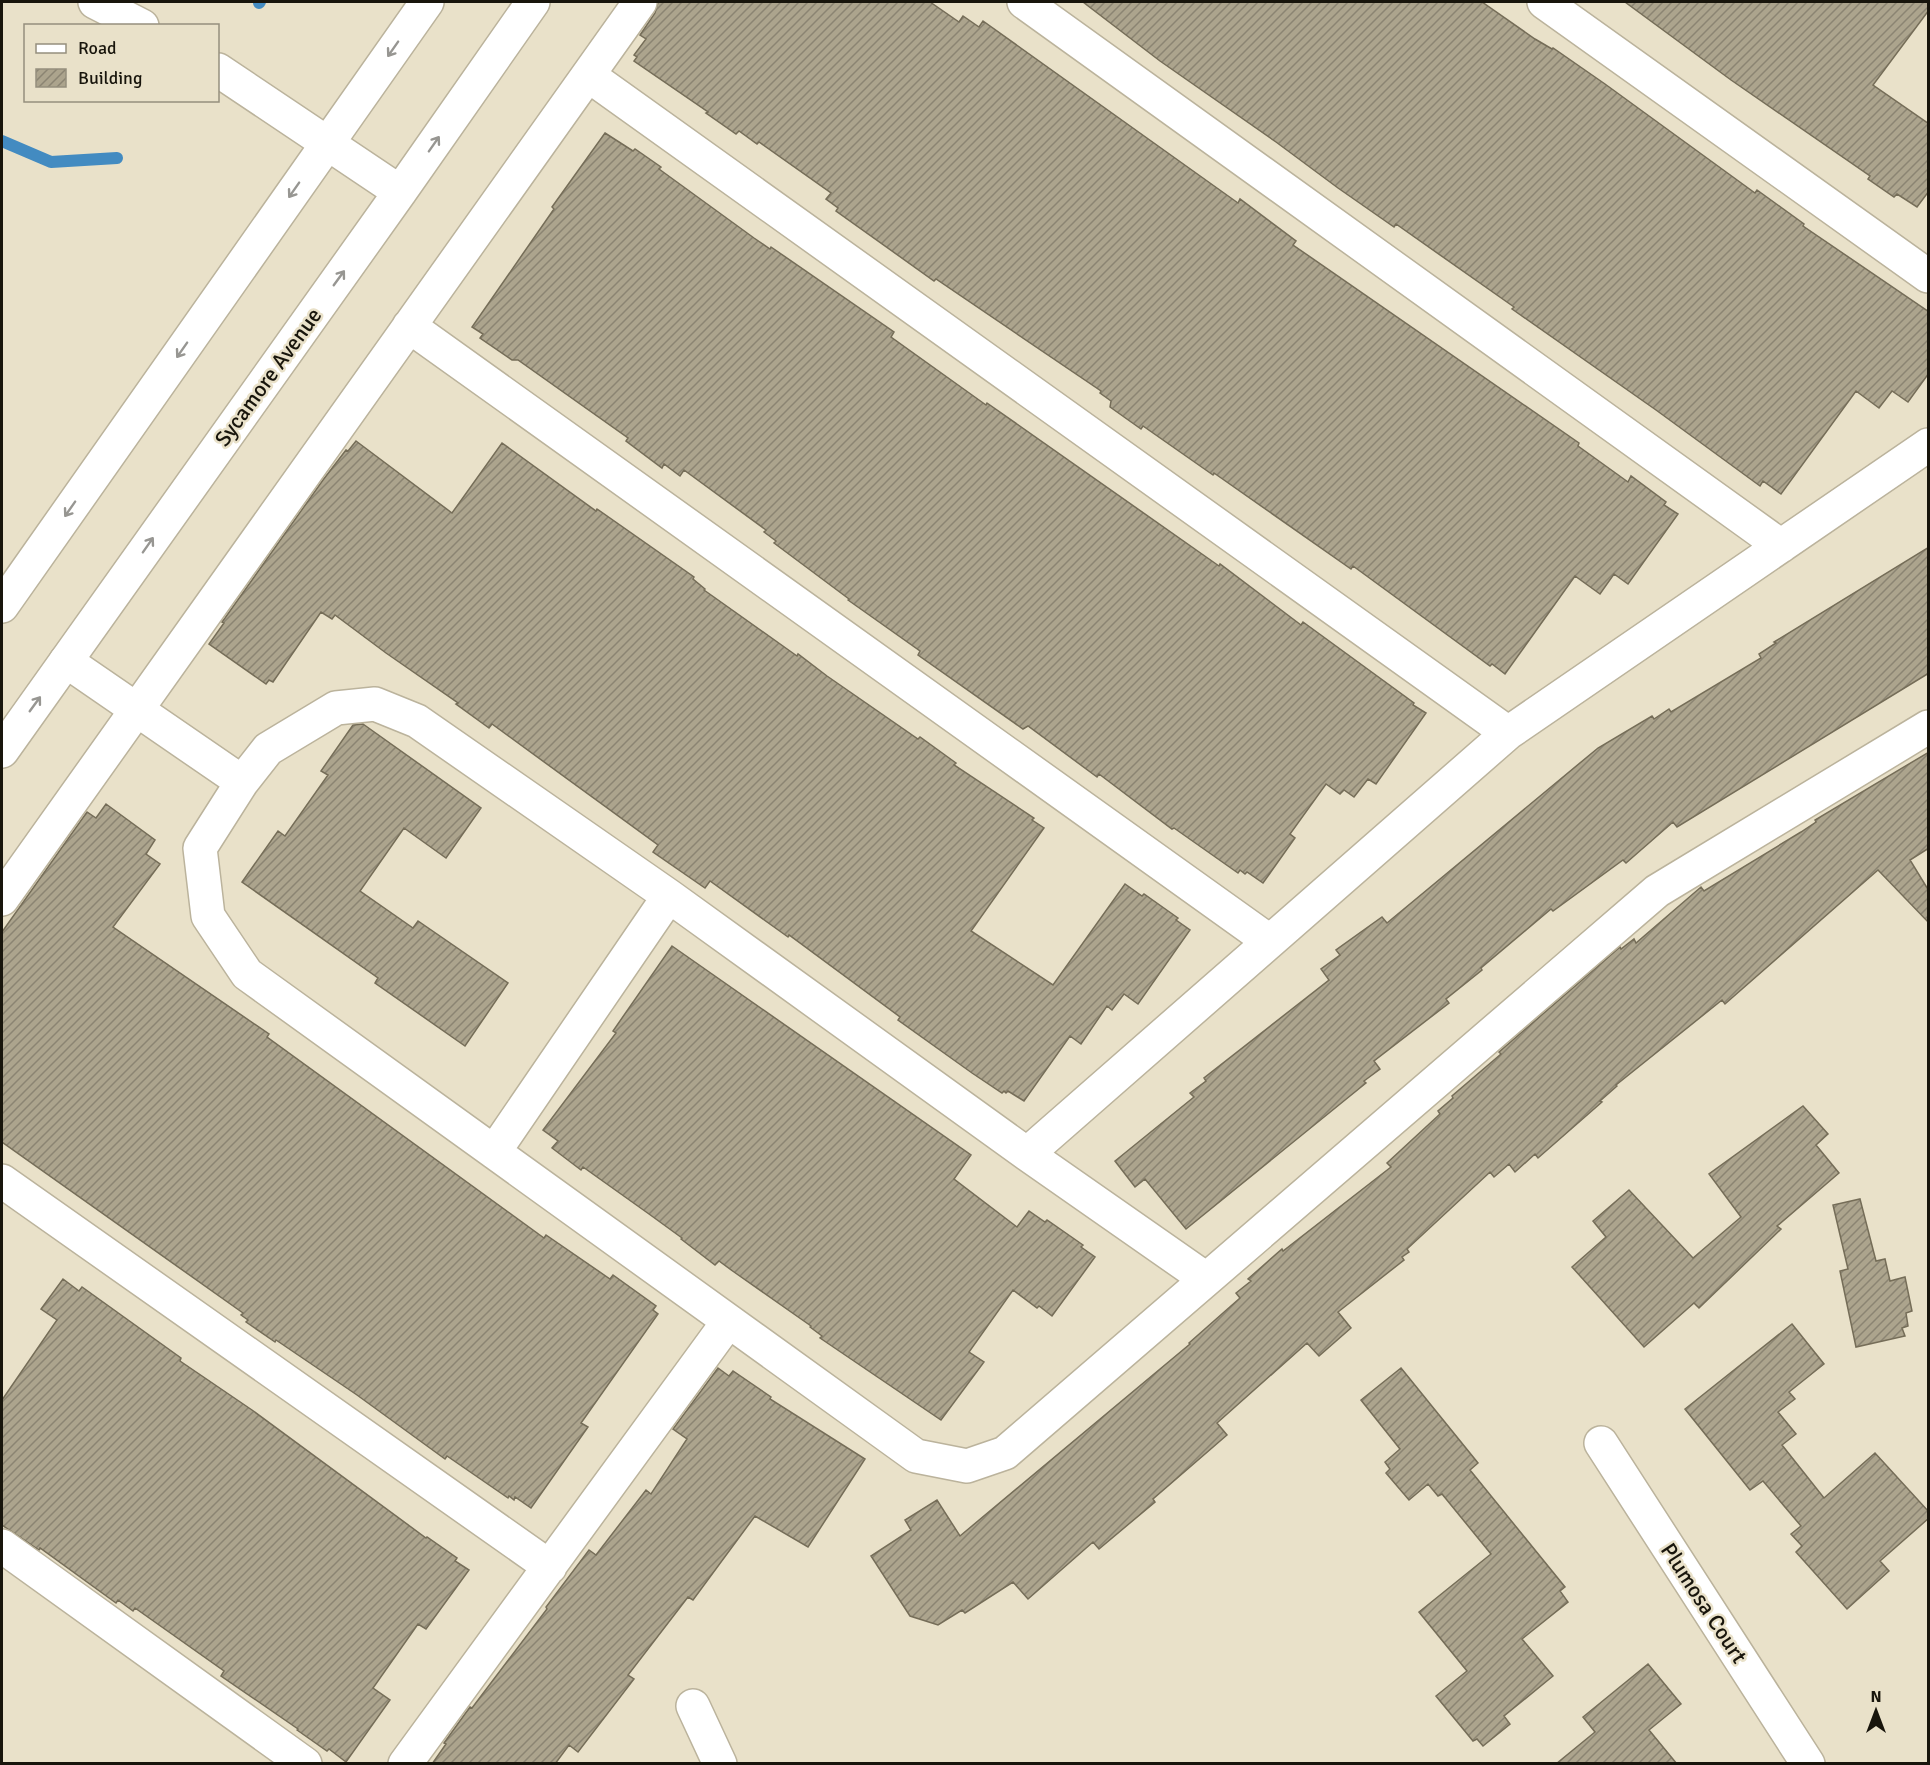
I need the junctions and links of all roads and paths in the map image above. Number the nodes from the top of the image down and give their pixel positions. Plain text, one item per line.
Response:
1 (95, 2) edge
2 (427, 2) edge
3 (533, 2) edge
4 (640, 2) edge
5 (1024, 2) edge
6 (1544, 2) edge
7 (138, 24) edge
8 (219, 71) edge
9 (588, 75) junction
10 (328, 142) junction
11 (400, 192) junction
12 (1929, 276) edge
13 (409, 326) junction
14 (1929, 445) edge
15 (1781, 546) junction
16 (2, 606) edge
17 (66, 661) junction
18 (136, 711) junction
19 (1929, 726) edge
20 (1508, 733) junction
21 (2, 751) edge
22 (242, 782) junction
23 (669, 896) junction
24 (2, 899) edge
25 (1269, 941) junction
26 (494, 1152) junction
27 (1027, 1154) junction
28 (2, 1181) edge
29 (1206, 1279) junction
30 (728, 1322) junction
31 (1601, 1443) dead end
32 (2, 1546) edge
33 (550, 1568) junction
34 (693, 1706) dead end
35 (305, 1764) edge
36 (405, 1764) edge
37 (720, 1764) edge
38 (1808, 1764) edge

1 - 7 main road
2 -> 10 main road
11 -> 3 main road, Sycamore Avenue
4 - 9 main road
5 - 15 main road
6 - 12 main road
8 - 10 main road
9 - 13 main road
9 - 20 main road
10 - 11 main road
10 -> 16 main road
17 -> 11 main road, Sycamore Avenue
13 - 18 main road
13 - 25 main road
14 - 15 main road
15 - 20 main road
17 - 18 main road
21 -> 17 main road, Sycamore Avenue
18 - 22 main road
18 - 24 main road
19 - 29 main road
20 - 25 main road
22 - 23 main road
22 - 26 main road
23 - 26 main road
23 - 27 main road
25 - 27 main road
26 - 30 main road
27 - 29 main road
28 - 33 main road
29 - 30 main road
30 - 33 main road
31 - 38 main road, Plumosa Court
32 - 35 main road
33 - 36 main road
34 - 37 main road

